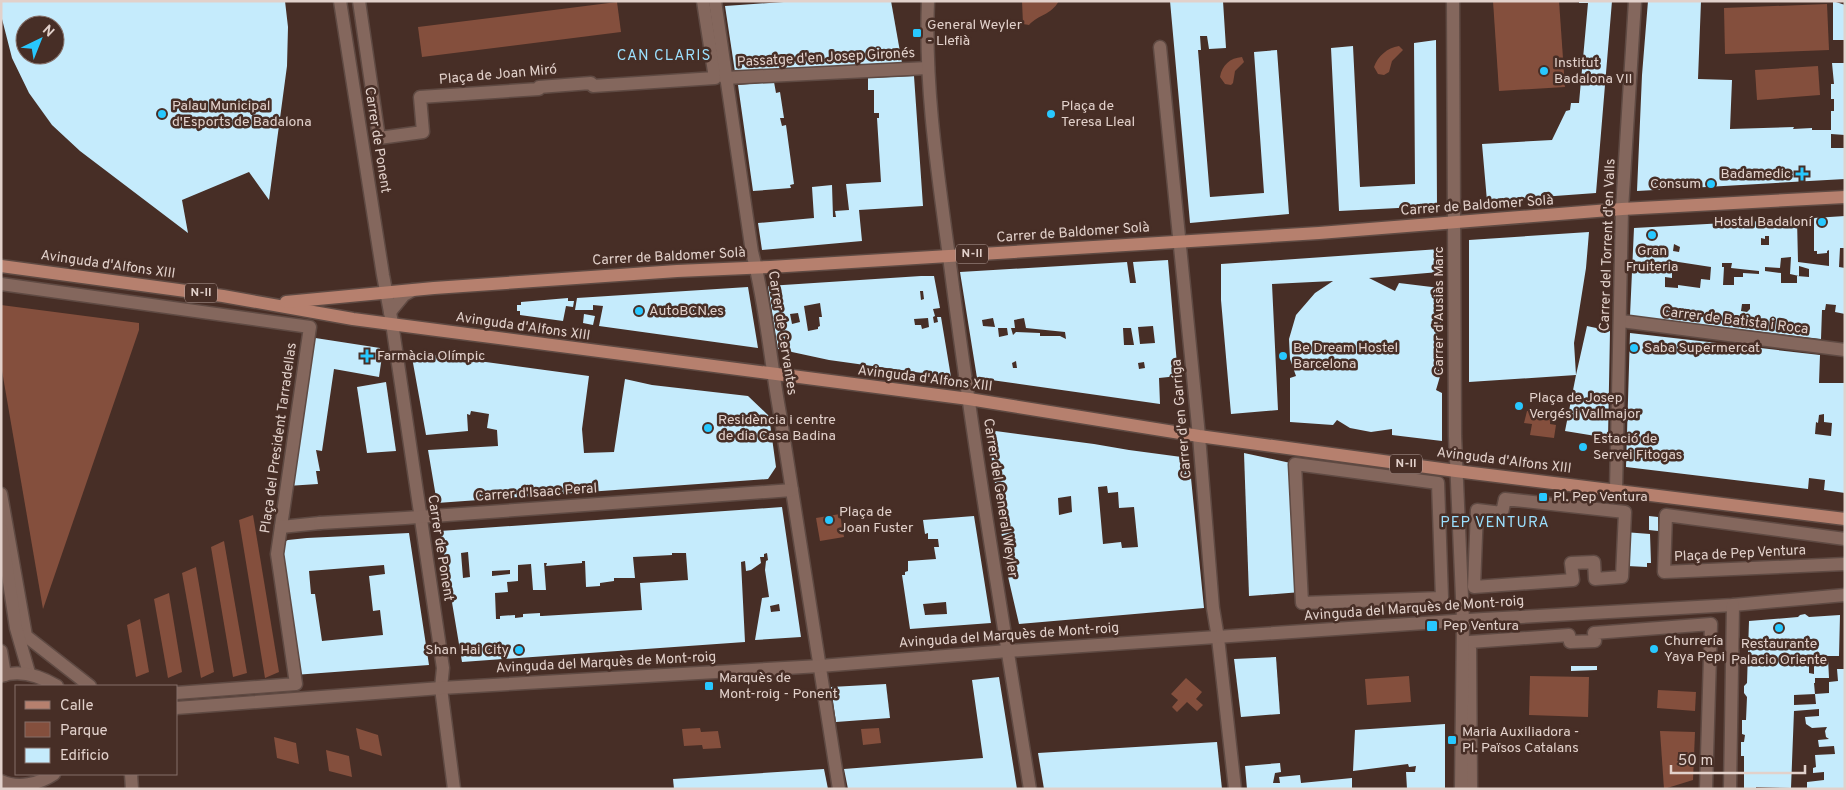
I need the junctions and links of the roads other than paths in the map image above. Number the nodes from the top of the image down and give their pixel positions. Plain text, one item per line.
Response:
1 (340, 1) edge
2 (359, 1) edge
3 (703, 1) edge
4 (715, 1) edge
5 (928, 1) edge
6 (1453, 1) edge
7 (1636, 1) edge
8 (1160, 47) dead end
9 (928, 68) junction
10 (725, 78) junction
11 (1845, 197) edge
12 (1622, 209) junction
13 (1454, 222) junction
14 (1180, 240) junction
15 (949, 255) junction
16 (1, 266) edge
17 (756, 267) junction
18 (1, 284) edge
19 (414, 290) junction
20 (386, 292) junction
21 (273, 304) junction
22 (391, 318) junction
23 (1621, 321) junction
24 (1845, 350) edge
25 (773, 375) junction
26 (969, 399) junction
27 (1199, 436) junction
28 (1295, 464) joint
29 (1456, 471) junction
30 (792, 490) junction
31 (1616, 490) junction
32 (1, 494) edge
33 (421, 517) junction
34 (1845, 520) edge
35 (281, 527) junction
36 (1, 529) edge
37 (1845, 539) edge
38 (1845, 564) edge
39 (1622, 576) joint
40 (1845, 595) edge
41 (1733, 605) junction
42 (1463, 620) junction
43 (1218, 638) junction
44 (1, 651) edge
45 (1008, 651) junction
46 (820, 666) junction
47 (29, 673) junction
48 (3, 675) edge
49 (54, 685) edge
50 (89, 685) edge
51 (441, 688) junction
52 (178, 693) edge
53 (178, 708) edge
54 (53, 775) edge
55 (131, 775) edge
56 (1, 781) edge
57 (132, 789) edge
58 (454, 789) edge
59 (839, 789) edge
60 (1030, 789) edge
61 (1235, 789) edge
62 (1460, 789) edge
63 (1471, 789) edge
64 (1706, 789) edge
65 (1730, 789) edge

1 - 20 street, Carrer de Ponent
2 - 3 street, Plaça de Joan Miró
4 - 10 street, Carrer de Cervantes
5 - 9 street, Carrer del General Weyler
6 - 13 street, Carrer d'Ausiàs Marc
7 - 12 street, Carrer del Torrent d'en Valls
8 - 14 street, Carrer d'en Garriga
9 - 10 street, Passatge d'en Josep Gironés
9 - 15 street, Carrer del General Weyler
10 - 17 street, Carrer de Cervantes
11 - 12 main road, Carrer de Baldomer Solà / N-II
12 - 13 main road, Carrer de Baldomer Solà / N-II
12 - 23 street, Carrer del Torrent d'en Valls
13 - 14 main road, Carrer de Baldomer Solà / N-II
13 - 29 street, Carrer d'Ausiàs Marc
14 - 15 main road, Carrer de Baldomer Solà / N-II
14 - 27 street, Carrer d'en Garriga
15 - 17 main road, Carrer de Baldomer Solà / N-II
15 - 26 street, Carrer del General Weyler
16 - 21 main road, Avinguda d'Alfons XIII / N-II
17 - 19 main road, Carrer de Baldomer Solà / N-II
17 - 25 street, Carrer de Cervantes
18 - 35 street, Plaça del President Tarradellas
19 - 20 main road, Carrer de Baldomer Solà / N-II
19 - 22 street
20 - 21 main road, Carrer de Baldomer Solà / N-II
20 - 22 street, Carrer de Ponent
21 - 22 main road, Avinguda d'Alfons XIII / N-II
22 - 25 main road, Avinguda d'Alfons XIII / N-II
22 - 33 street, Carrer de Ponent
23 - 24 street, Carrer de Batista i Roca
23 - 31 street, Carrer del Torrent d'en Valls
25 - 26 main road, Avinguda d'Alfons XIII / N-II
25 - 30 street, Carrer de Cervantes
26 - 27 main road, Avinguda d'Alfons XIII / N-II
26 - 45 street, Carrer del General Weyler
27 - 29 main road, Avinguda d'Alfons XIII / N-II
27 - 43 street, Carrer d'en Garriga
28 - 28 street
29 - 31 main road, Avinguda d'Alfons XIII / N-II
29 - 42 street, Carrer d'Ausiàs Marc
30 - 33 street, Carrer d'Isaac Peral
30 - 46 street, Carrer de Cervantes
31 - 34 main road, Avinguda d'Alfons XIII / N-II
32 - 50 street
33 - 35 street, Carrer d'Isaac Peral
33 - 51 street, Carrer de Ponent
35 - 52 street, Plaça del President Tarradellas
36 - 47 street
37 - 38 street, Plaça de Pep Ventura
39 - 39 street
40 - 41 street, Avinguda del Marquès de Mont-roig
41 - 42 street, Avinguda del Marquès de Mont-roig
41 - 65 street
42 - 43 street, Avinguda del Marquès de Mont-roig
42 - 62 street, Carrer d'Ausiàs Marc
43 - 45 street, Avinguda del Marquès de Mont-roig
43 - 61 street, Carrer d'en Garriga
44 - 48 street
45 - 46 street, Avinguda del Marquès de Mont-roig
45 - 60 street, Carrer del General Weyler
46 - 51 street, Avinguda del Marquès de Mont-roig
46 - 59 street, Carrer de Cervantes
47 - 48 street
47 - 49 street
51 - 53 street, Avinguda del Marquès de Mont-roig
51 - 58 street, Carrer de Ponent
54 - 56 street
55 - 57 street
63 - 64 street

